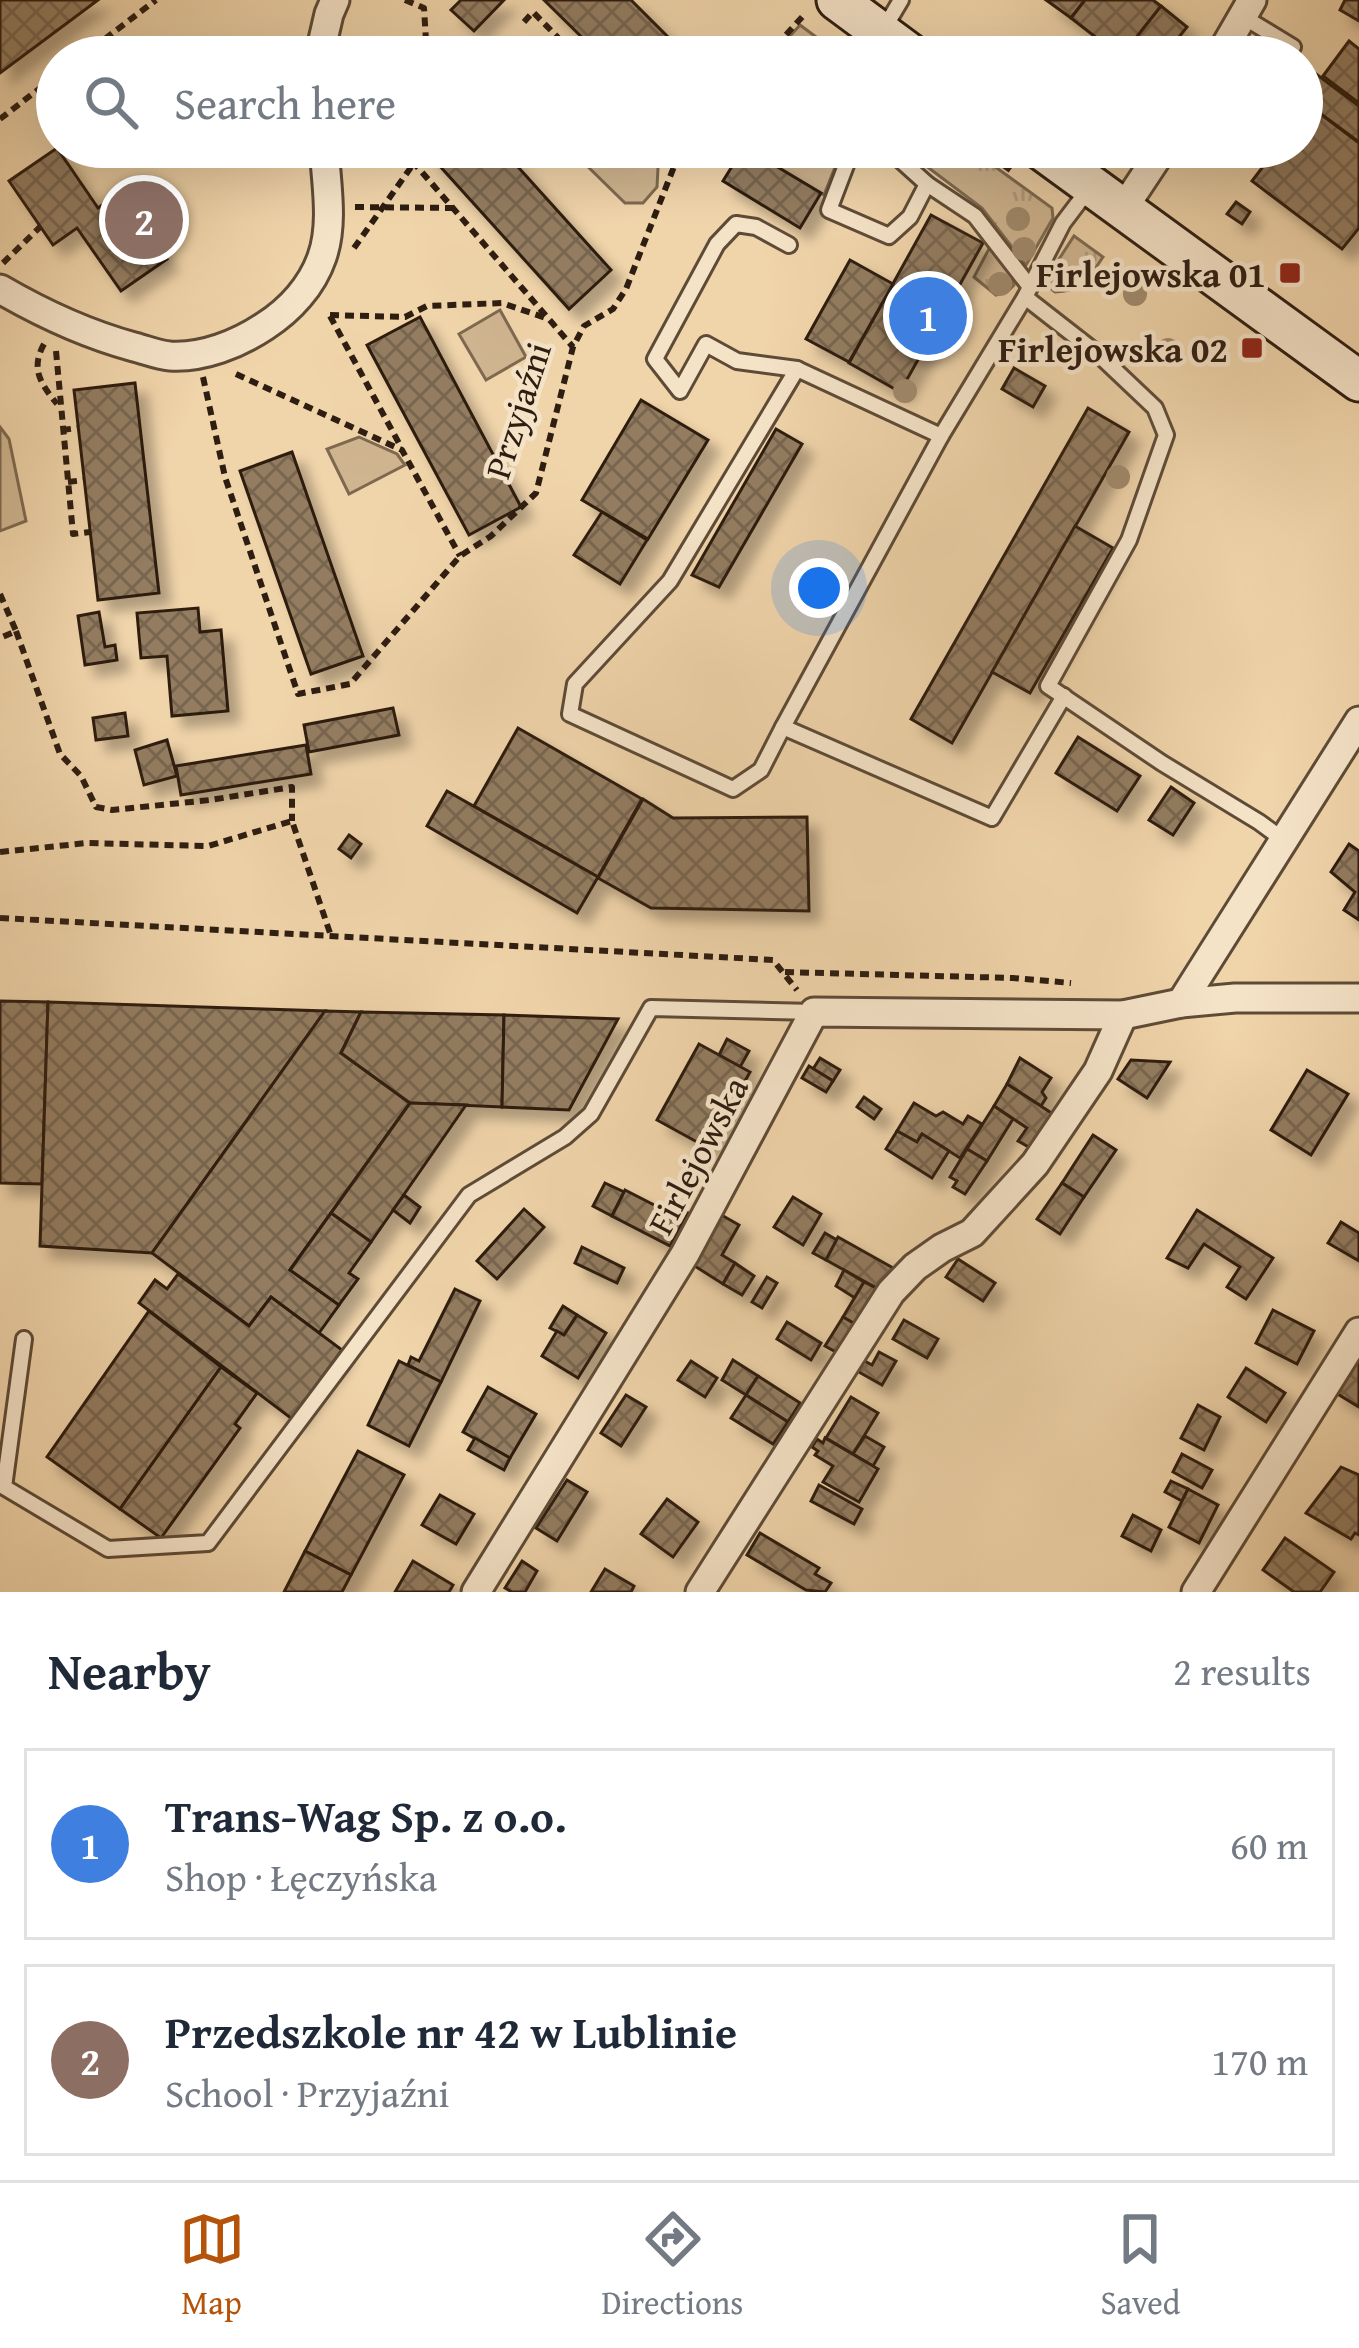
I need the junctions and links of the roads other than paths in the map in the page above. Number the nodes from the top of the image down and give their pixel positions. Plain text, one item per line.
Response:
1 (335, 0) edge
2 (1247, 8) edge
3 (324, 36) edge
4 (1231, 36) edge
5 (1280, 36) edge
6 (324, 168) edge
7 (845, 168) edge
8 (909, 168) edge
9 (1067, 168) edge
10 (1150, 168) edge
11 (927, 184) junction
12 (1091, 185) junction
13 (1123, 209) junction
14 (789, 245) dead end
15 (0, 289) edge
16 (1028, 292) junction
17 (797, 369) junction
18 (1359, 381) edge
19 (941, 436) junction
20 (1064, 696) junction
21 (1359, 721) edge
22 (783, 727) junction
23 (1285, 841) junction
24 (1357, 991) edge
25 (1181, 1003) junction
26 (814, 1012) junction
27 (1123, 1016) junction
28 (1359, 1332) edge
29 (24, 1339) dead end
30 (476, 1592) edge
31 (700, 1592) edge
32 (1196, 1592) edge

1 - 3 street
2 - 4 street
2 - 5 lane
6 - 15 street
7 - 11 lane
8 - 11 lane
9 - 12 street
10 - 13 street
11 - 16 lane
12 - 13 street
12 - 16 lane
13 - 18 street
14 - 17 lane
16 - 19 lane
16 - 20 lane
17 - 19 lane
17 - 22 lane
19 - 22 lane
20 - 22 lane
20 - 23 lane
21 - 23 street
23 - 25 street
24 - 25 street
25 - 27 street
26 - 27 street
26 - 29 lane
26 - 30 street, Firlejowska
27 - 31 street
28 - 32 street

